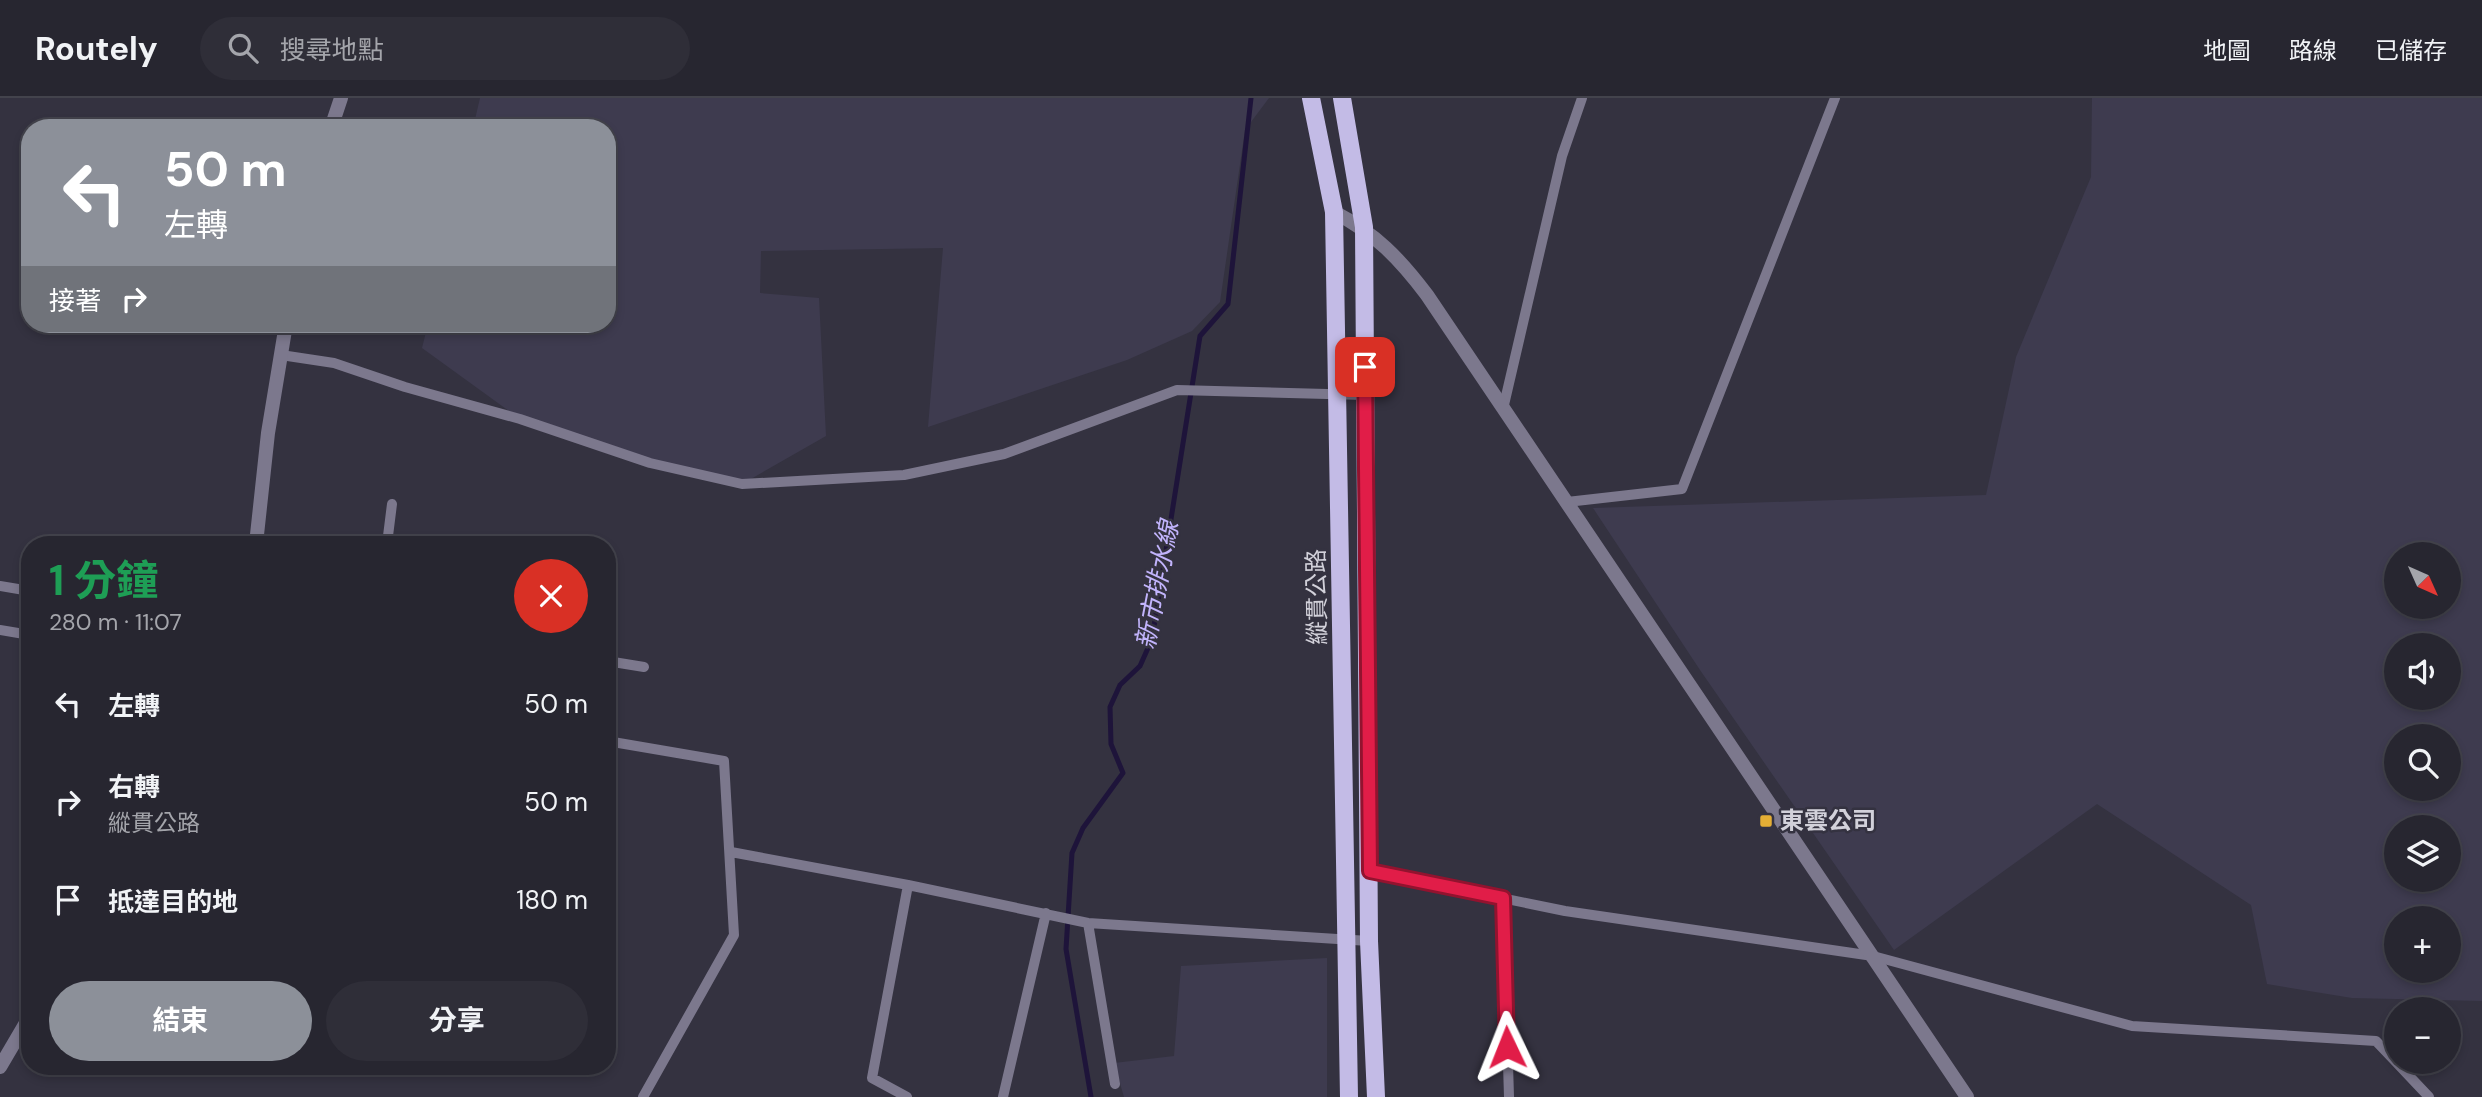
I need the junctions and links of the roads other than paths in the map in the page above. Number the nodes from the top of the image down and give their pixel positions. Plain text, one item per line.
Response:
1 (341, 98) edge
2 (1311, 98) edge
3 (1342, 98) edge
4 (1582, 98) edge
5 (1835, 98) edge
6 (334, 119) edge
7 (1334, 212) junction
8 (1364, 228) junction
9 (285, 333) edge
10 (281, 355) junction
11 (1339, 395) junction
12 (1365, 395) junction
13 (1503, 411) junction
14 (1567, 502) junction
15 (392, 504) dead end
16 (257, 536) edge
17 (388, 536) edge
18 (0, 586) edge
19 (21, 590) edge
20 (0, 630) edge
21 (21, 634) edge
22 (616, 662) edge
23 (644, 667) dead end
24 (616, 742) edge
25 (732, 852) junction
26 (1370, 871) junction
27 (908, 885) junction
28 (1503, 898) junction
29 (1046, 913) junction
30 (1088, 923) junction
31 (1346, 941) junction
32 (1369, 941) junction
33 (1873, 956) junction
34 (21, 1031) edge
35 (2384, 1049) edge
36 (0, 1067) edge
37 (2408, 1074) edge
38 (1115, 1084) dead end
39 (643, 1097) edge
40 (906, 1097) edge
41 (1003, 1097) edge
42 (1349, 1097) edge
43 (1376, 1097) edge
44 (1509, 1097) edge
45 (1967, 1097) edge
46 (2430, 1097) edge

1 - 6 street
2 - 7 main road, 縱貫公路
3 - 8 main road, 縱貫公路
4 - 13 lane
5 - 14 lane
7 - 8 street
7 - 11 main road, 縱貫公路
8 - 12 main road, 縱貫公路
8 - 13 street
9 - 10 street
10 - 11 lane
10 - 16 street
11 - 12 lane
11 - 31 main road, 縱貫公路
12 - 26 main road, 縱貫公路
13 - 14 street
14 - 33 street
15 - 17 lane
18 - 19 lane
20 - 21 lane
22 - 23 lane
24 - 25 lane
25 - 27 lane
25 - 39 lane
26 - 28 lane
26 - 32 main road, 縱貫公路
27 - 29 lane
27 - 40 lane
28 - 33 lane
28 - 44 lane
29 - 30 lane
29 - 41 lane
30 - 31 lane
30 - 38 lane
31 - 32 lane
31 - 42 main road, 縱貫公路
32 - 43 main road, 縱貫公路
33 - 35 lane
33 - 45 street
34 - 36 street
37 - 46 lane

